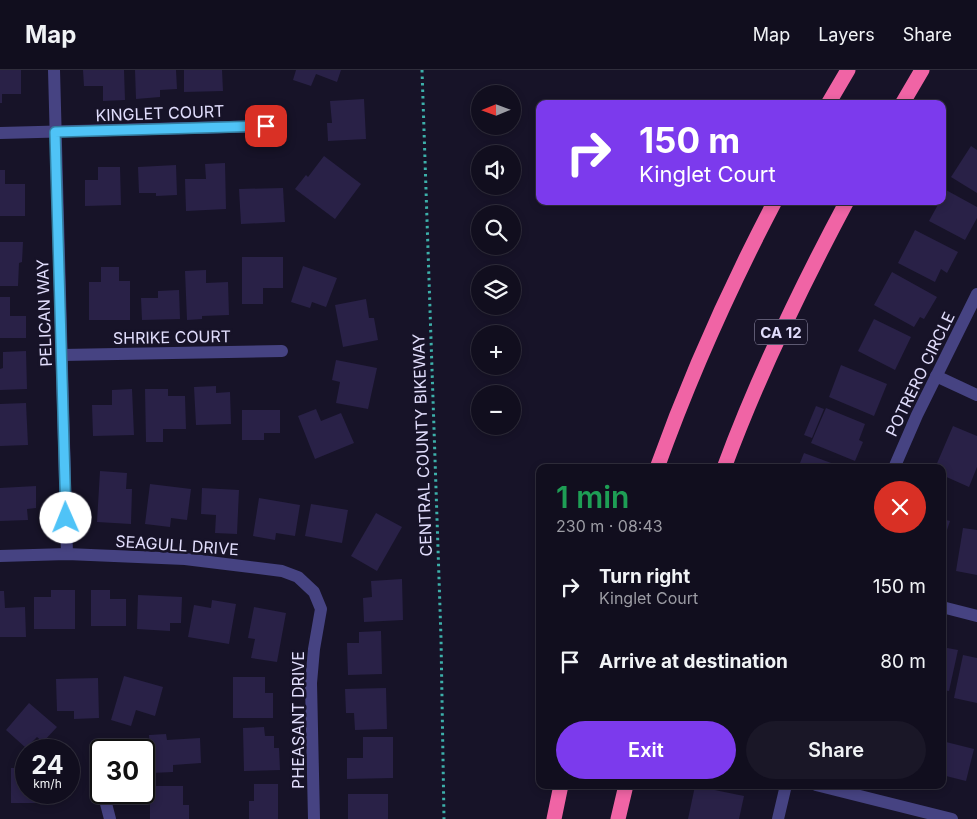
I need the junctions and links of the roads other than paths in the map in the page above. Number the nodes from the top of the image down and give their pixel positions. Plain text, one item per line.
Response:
1 (54, 70) edge
2 (848, 70) edge
3 (922, 70) edge
4 (830, 100) edge
5 (904, 100) edge
6 (266, 126) dead end
7 (55, 132) junction
8 (0, 133) edge
9 (773, 205) edge
10 (845, 205) edge
11 (977, 294) edge
12 (282, 351) dead end
13 (62, 355) junction
14 (936, 376) junction
15 (977, 395) edge
16 (657, 464) edge
17 (726, 464) edge
18 (896, 464) edge
19 (67, 554) junction
20 (0, 556) edge
21 (314, 592) joint
22 (946, 607) edge
23 (977, 616) edge
24 (560, 789) edge
25 (625, 789) edge
26 (785, 789) edge
27 (832, 789) edge
28 (106, 804) edge
29 (110, 819) edge
30 (314, 819) edge
31 (554, 819) edge
32 (618, 819) edge
33 (778, 819) edge
34 (952, 819) edge

1 - 7 street, PELICAN WAY
2 - 4 highway
3 - 5 highway
6 - 7 street, KINGLET COURT
7 - 8 street, KINGLET COURT
7 - 13 street, PELICAN WAY
9 - 16 highway
10 - 17 highway, CA 12
11 - 14 street, POTRERO CIRCLE
12 - 13 street, SHRIKE COURT
13 - 19 street, PELICAN WAY
14 - 15 street
14 - 18 street, POTRERO CIRCLE
19 - 20 street, SEAGULL DRIVE
19 - 21 street, SEAGULL DRIVE
21 - 30 street, PHEASANT DRIVE
22 - 23 street
24 - 31 highway
25 - 32 highway
26 - 33 street
27 - 34 street
28 - 29 street

